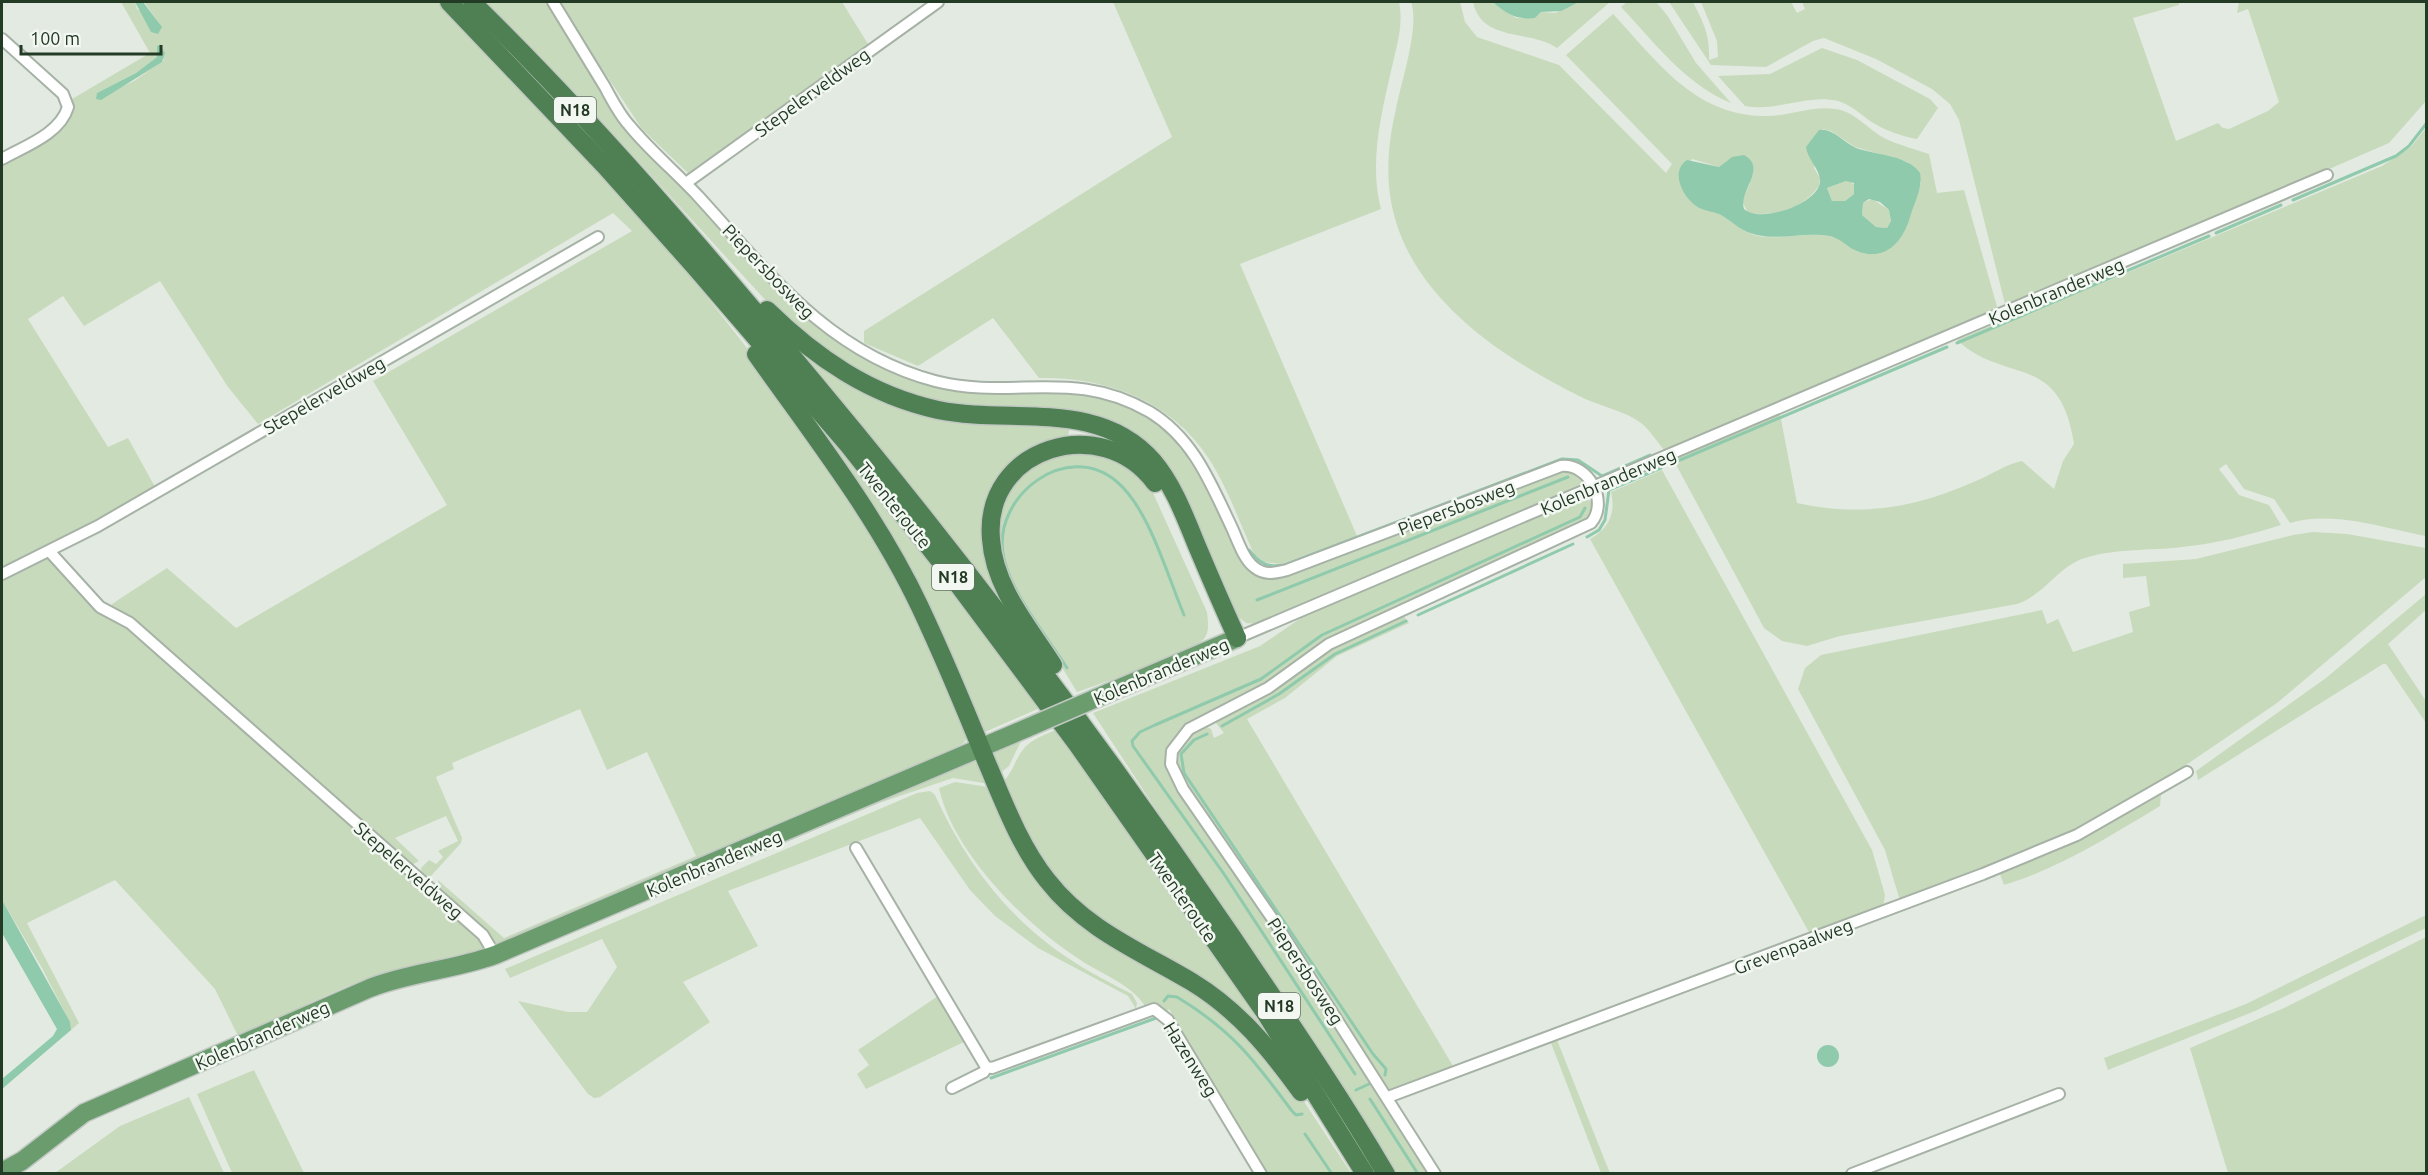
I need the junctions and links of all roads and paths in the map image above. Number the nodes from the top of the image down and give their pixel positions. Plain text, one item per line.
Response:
1 (449, 2) edge
2 (472, 2) edge
3 (553, 2) edge
4 (938, 2) edge
5 (2, 39) edge
6 (2, 159) edge
7 (2327, 176) dead end
8 (686, 183) junction
9 (657, 200) junction
10 (598, 237) dead end
11 (695, 267) junction
12 (1594, 486) junction
13 (50, 552) junction
14 (2, 574) edge
15 (1232, 640) junction
16 (1088, 730) junction
17 (981, 748) junction
18 (2187, 772) dead end
19 (856, 848) dead end
20 (495, 955) junction
21 (986, 1067) junction
22 (952, 1088) dead end
23 (2058, 1094) dead end
24 (1389, 1097) junction
25 (2, 1172) edge
26 (1261, 1173) edge
27 (1364, 1173) edge
28 (1386, 1173) edge
29 (1435, 1173) edge
30 (1852, 1173) edge

1 - 11 highway, Twenteroute / N18
2 - 9 highway, Twenteroute / N18
3 - 8 street, Piepersbosweg
4 - 8 street, Stepelerveldweg
5 - 6 street
7 - 12 street, Kolenbranderweg
8 - 12 street, Piepersbosweg
9 - 15 highway, N18
9 - 16 highway, Twenteroute / N18
10 - 13 street, Stepelerveldweg
11 - 17 highway, N18
11 - 27 highway, Twenteroute / N18
12 - 15 street, Kolenbranderweg
12 - 24 street, Piepersbosweg
13 - 14 street, Stepelerveldweg
13 - 20 street, Stepelerveldweg
15 - 16 highway, N18
15 - 17 main road, Kolenbranderweg, bridge
16 - 28 highway, Twenteroute / N18
17 - 20 main road, Kolenbranderweg
17 - 27 highway, N18
18 - 24 street, Grevenpaalweg
19 - 21 street
20 - 25 main road, Kolenbranderweg
21 - 22 street
21 - 26 street, Hazenweg
23 - 30 street
24 - 29 street, Piepersbosweg

